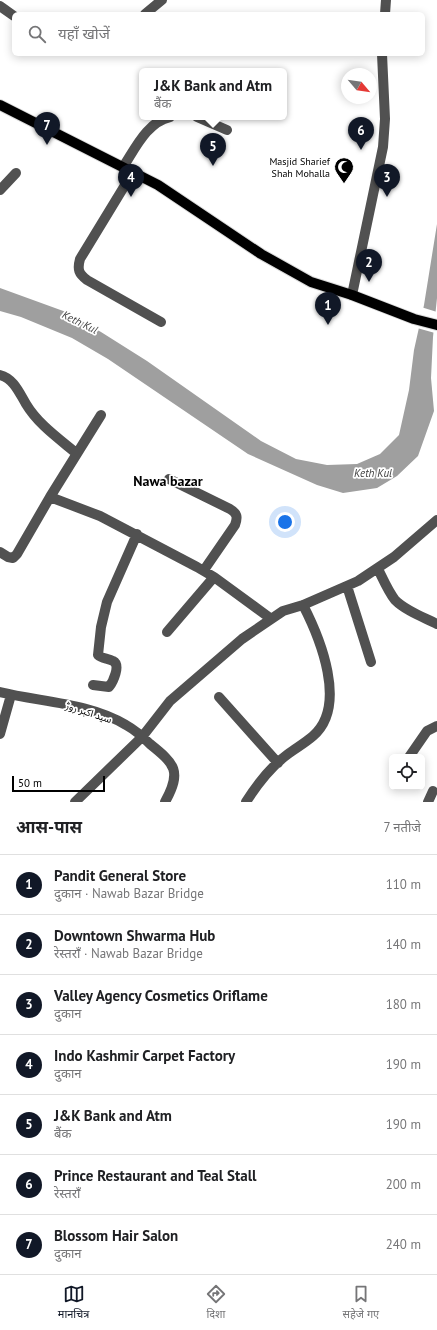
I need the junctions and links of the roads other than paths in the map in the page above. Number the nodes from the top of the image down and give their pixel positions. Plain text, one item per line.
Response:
1 (162, 0) edge
2 (386, 0) edge
3 (0, 6) edge
4 (147, 12) edge
5 (385, 12) edge
6 (12, 15) edge
7 (382, 56) edge
8 (0, 105) edge
9 (161, 120) edge
10 (204, 120) edge
11 (227, 130) dead end
12 (123, 167) junction
13 (133, 172) junction
14 (16, 173) dead end
15 (0, 190) edge
16 (352, 295) junction
17 (161, 322) dead end
18 (437, 325) edge
19 (0, 375) edge
20 (101, 415) dead end
21 (76, 453) junction
22 (169, 479) dead end
23 (50, 497) junction
24 (437, 520) edge
25 (137, 534) junction
26 (0, 552) edge
27 (378, 569) junction
28 (204, 570) junction
29 (214, 577) junction
30 (347, 586) junction
31 (303, 605) junction
32 (270, 618) junction
33 (437, 624) edge
34 (166, 632) dead end
35 (371, 662) dead end
36 (93, 685) dead end
37 (0, 692) edge
38 (10, 695) junction
39 (218, 697) dead end
40 (437, 726) edge
41 (0, 734) edge
42 (142, 737) junction
43 (411, 754) edge
44 (278, 762) junction
45 (433, 791) dead end
46 (75, 802) edge
47 (165, 802) edge
48 (246, 802) edge
49 (428, 802) edge

1 - 4 street
2 - 5 street
3 - 6 street
7 - 16 street
8 - 12 main road
9 - 12 street
10 - 11 street
12 - 13 main road
13 - 16 main road
13 - 17 street
14 - 15 street
16 - 18 main road
19 - 21 street
20 - 21 street
21 - 23 street
22 - 28 street
23 - 25 street
23 - 26 street
24 - 27 street
25 - 28 street
25 - 36 street
27 - 30 street
27 - 33 street
28 - 29 street
29 - 32 street
29 - 34 street
30 - 31 street
30 - 35 street
31 - 32 street
31 - 44 street
32 - 42 street
37 - 38 street, سید اکبر روڑ
38 - 41 street
38 - 42 street, سید اکبر روڑ
39 - 44 street
40 - 43 street
42 - 46 street
42 - 47 street, سید اکبر روڑ
44 - 48 street
45 - 49 street

